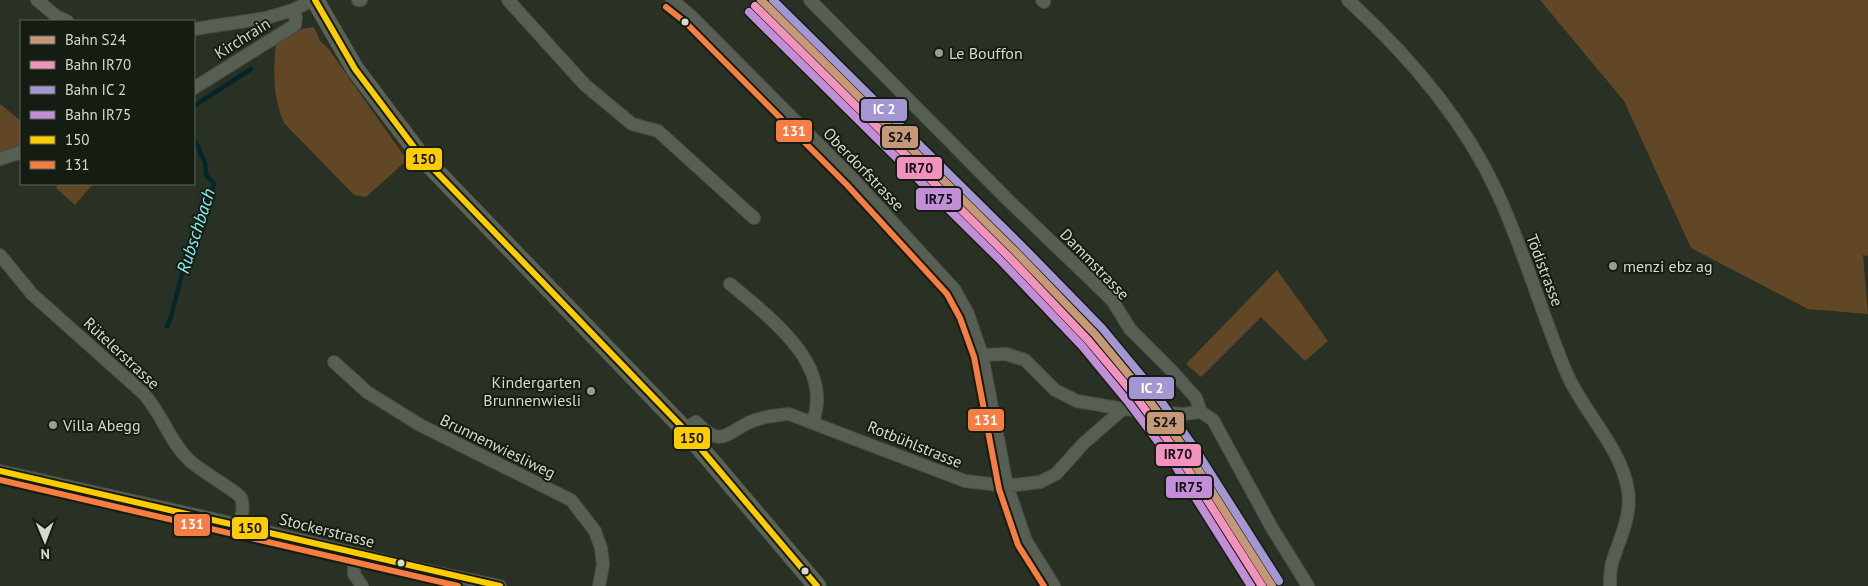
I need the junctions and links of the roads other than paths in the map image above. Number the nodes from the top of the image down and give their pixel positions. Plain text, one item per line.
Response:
1 (36, 0) edge
2 (314, 0) edge
3 (508, 0) edge
4 (672, 0) edge
5 (810, 0) edge
6 (1348, 0) edge
7 (293, 10) junction
8 (65, 20) edge
9 (195, 29) edge
10 (195, 87) edge
11 (20, 152) edge
12 (0, 159) edge
13 (754, 218) dead end
14 (0, 254) edge
15 (730, 284) dead end
16 (982, 355) junction
17 (334, 362) dead end
18 (1129, 409) junction
19 (1201, 412) junction
20 (813, 421) junction
21 (684, 429) junction
22 (0, 471) edge
23 (1007, 486) junction
24 (240, 525) junction
25 (354, 554) junction
26 (362, 586) edge
27 (500, 586) edge
28 (598, 586) edge
29 (817, 586) edge
30 (1054, 586) edge
31 (1308, 586) edge
32 (1610, 586) edge

1 - 8 street
2 - 7 street
2 - 21 main road
3 - 13 street
4 - 16 street, Oberdorfstrasse
5 - 19 street, Dammstrasse
6 - 32 street, Tödistrasse
7 - 9 street
7 - 10 street, Kirchrain
11 - 12 street
14 - 24 street, Rütelerstrasse
15 - 20 street
16 - 18 street
16 - 23 street, Oberdorfstrasse
17 - 28 street, Brunnenwiesliweg
18 - 19 street
18 - 23 street, Rotbühlstrasse
19 - 31 street, Dammstrasse
20 - 21 street, Rotbühlstrasse
20 - 23 street, Rotbühlstrasse
21 - 29 main road
22 - 24 street, Stockerstrasse
23 - 30 street, Oberdorfstrasse
24 - 25 street, Stockerstrasse
25 - 26 street
25 - 27 street, Stockerstrasse

